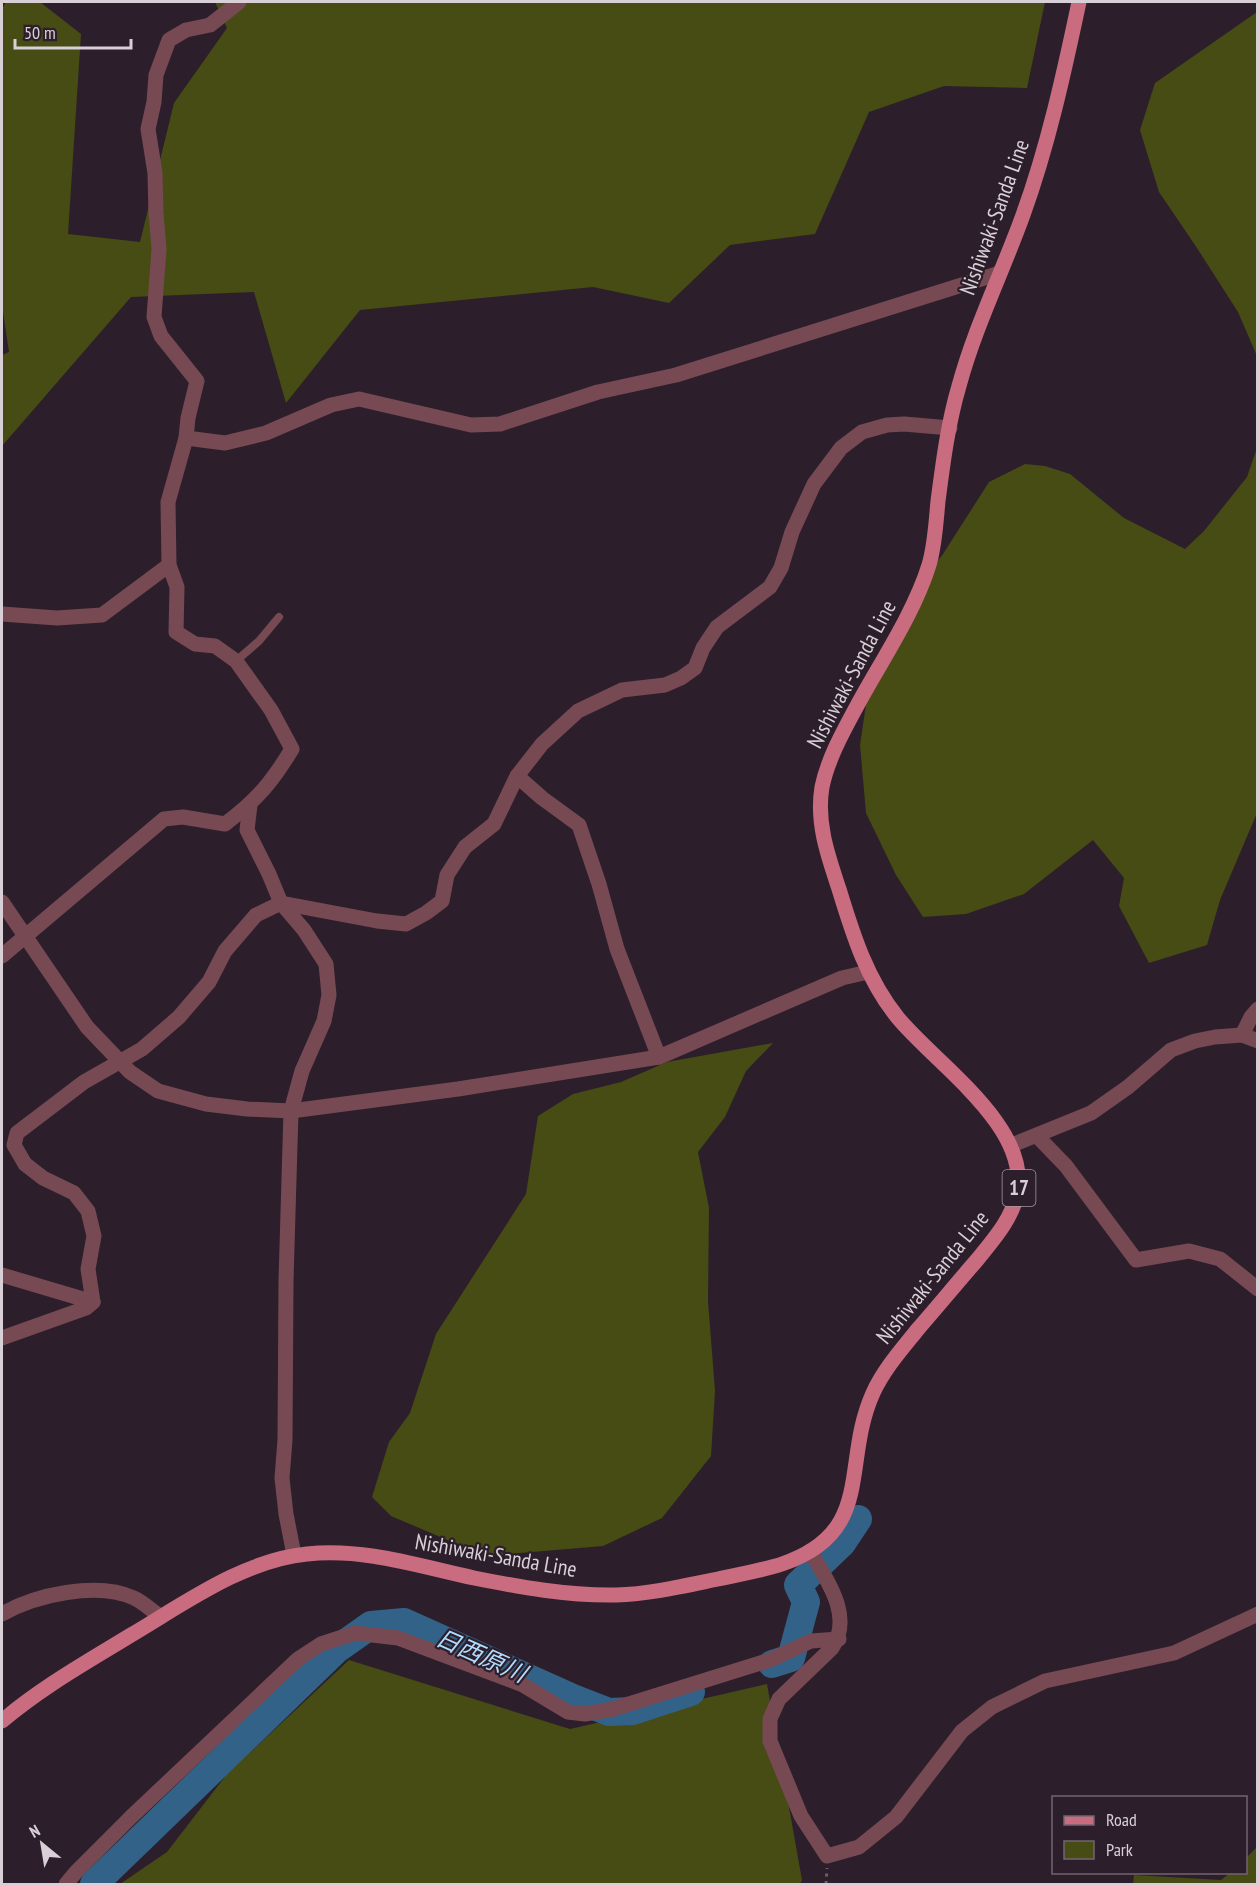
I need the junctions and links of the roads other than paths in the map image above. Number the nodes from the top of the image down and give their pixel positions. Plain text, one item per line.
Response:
1 (238, 2) edge
2 (1079, 2) edge
3 (1000, 273) junction
4 (950, 428) junction
5 (186, 438) junction
6 (170, 566) junction
7 (2, 614) edge
8 (279, 617) dead end
9 (236, 661) junction
10 (518, 776) junction
11 (250, 805) junction
12 (2, 902) edge
13 (281, 903) junction
14 (26, 935) junction
15 (2, 956) edge
16 (868, 972) junction
17 (1257, 1009) edge
18 (1242, 1035) junction
19 (1257, 1041) edge
20 (659, 1057) junction
21 (120, 1062) junction
22 (291, 1112) junction
23 (1037, 1136) junction
24 (1012, 1145) junction
25 (2, 1275) edge
26 (1257, 1289) edge
27 (93, 1302) junction
28 (2, 1338) edge
29 (810, 1551) junction
30 (294, 1556) junction
31 (2, 1614) edge
32 (1257, 1614) edge
33 (161, 1617) junction
34 (839, 1639) junction
35 (2, 1721) edge
36 (66, 1884) edge

1 - 5 street
2 - 3 main road, Nishiwaki-Sanda Line / 17
3 - 4 main road, Nishiwaki-Sanda Line / 17
3 - 5 street
4 - 10 street
4 - 16 main road, Nishiwaki-Sanda Line / 17
5 - 6 street
6 - 7 street
6 - 9 street
8 - 9 lane
9 - 11 street
10 - 13 street
10 - 20 street
11 - 13 street
11 - 14 street
12 - 14 street
13 - 21 street
13 - 22 street
14 - 15 street
14 - 21 street
16 - 20 street
16 - 24 main road, Nishiwaki-Sanda Line / 17
17 - 18 street
18 - 19 street
18 - 23 street
20 - 22 street
21 - 22 street
21 - 27 street
22 - 30 street
23 - 24 street
23 - 26 street
24 - 29 main road, Nishiwaki-Sanda Line / 17
25 - 27 street
27 - 28 street
29 - 30 main road, Nishiwaki-Sanda Line / 17
29 - 34 street
30 - 33 main road, Nishiwaki-Sanda Line / 17
31 - 33 street
32 - 34 street
33 - 35 main road, Nishiwaki-Sanda Line / 17
34 - 36 street

